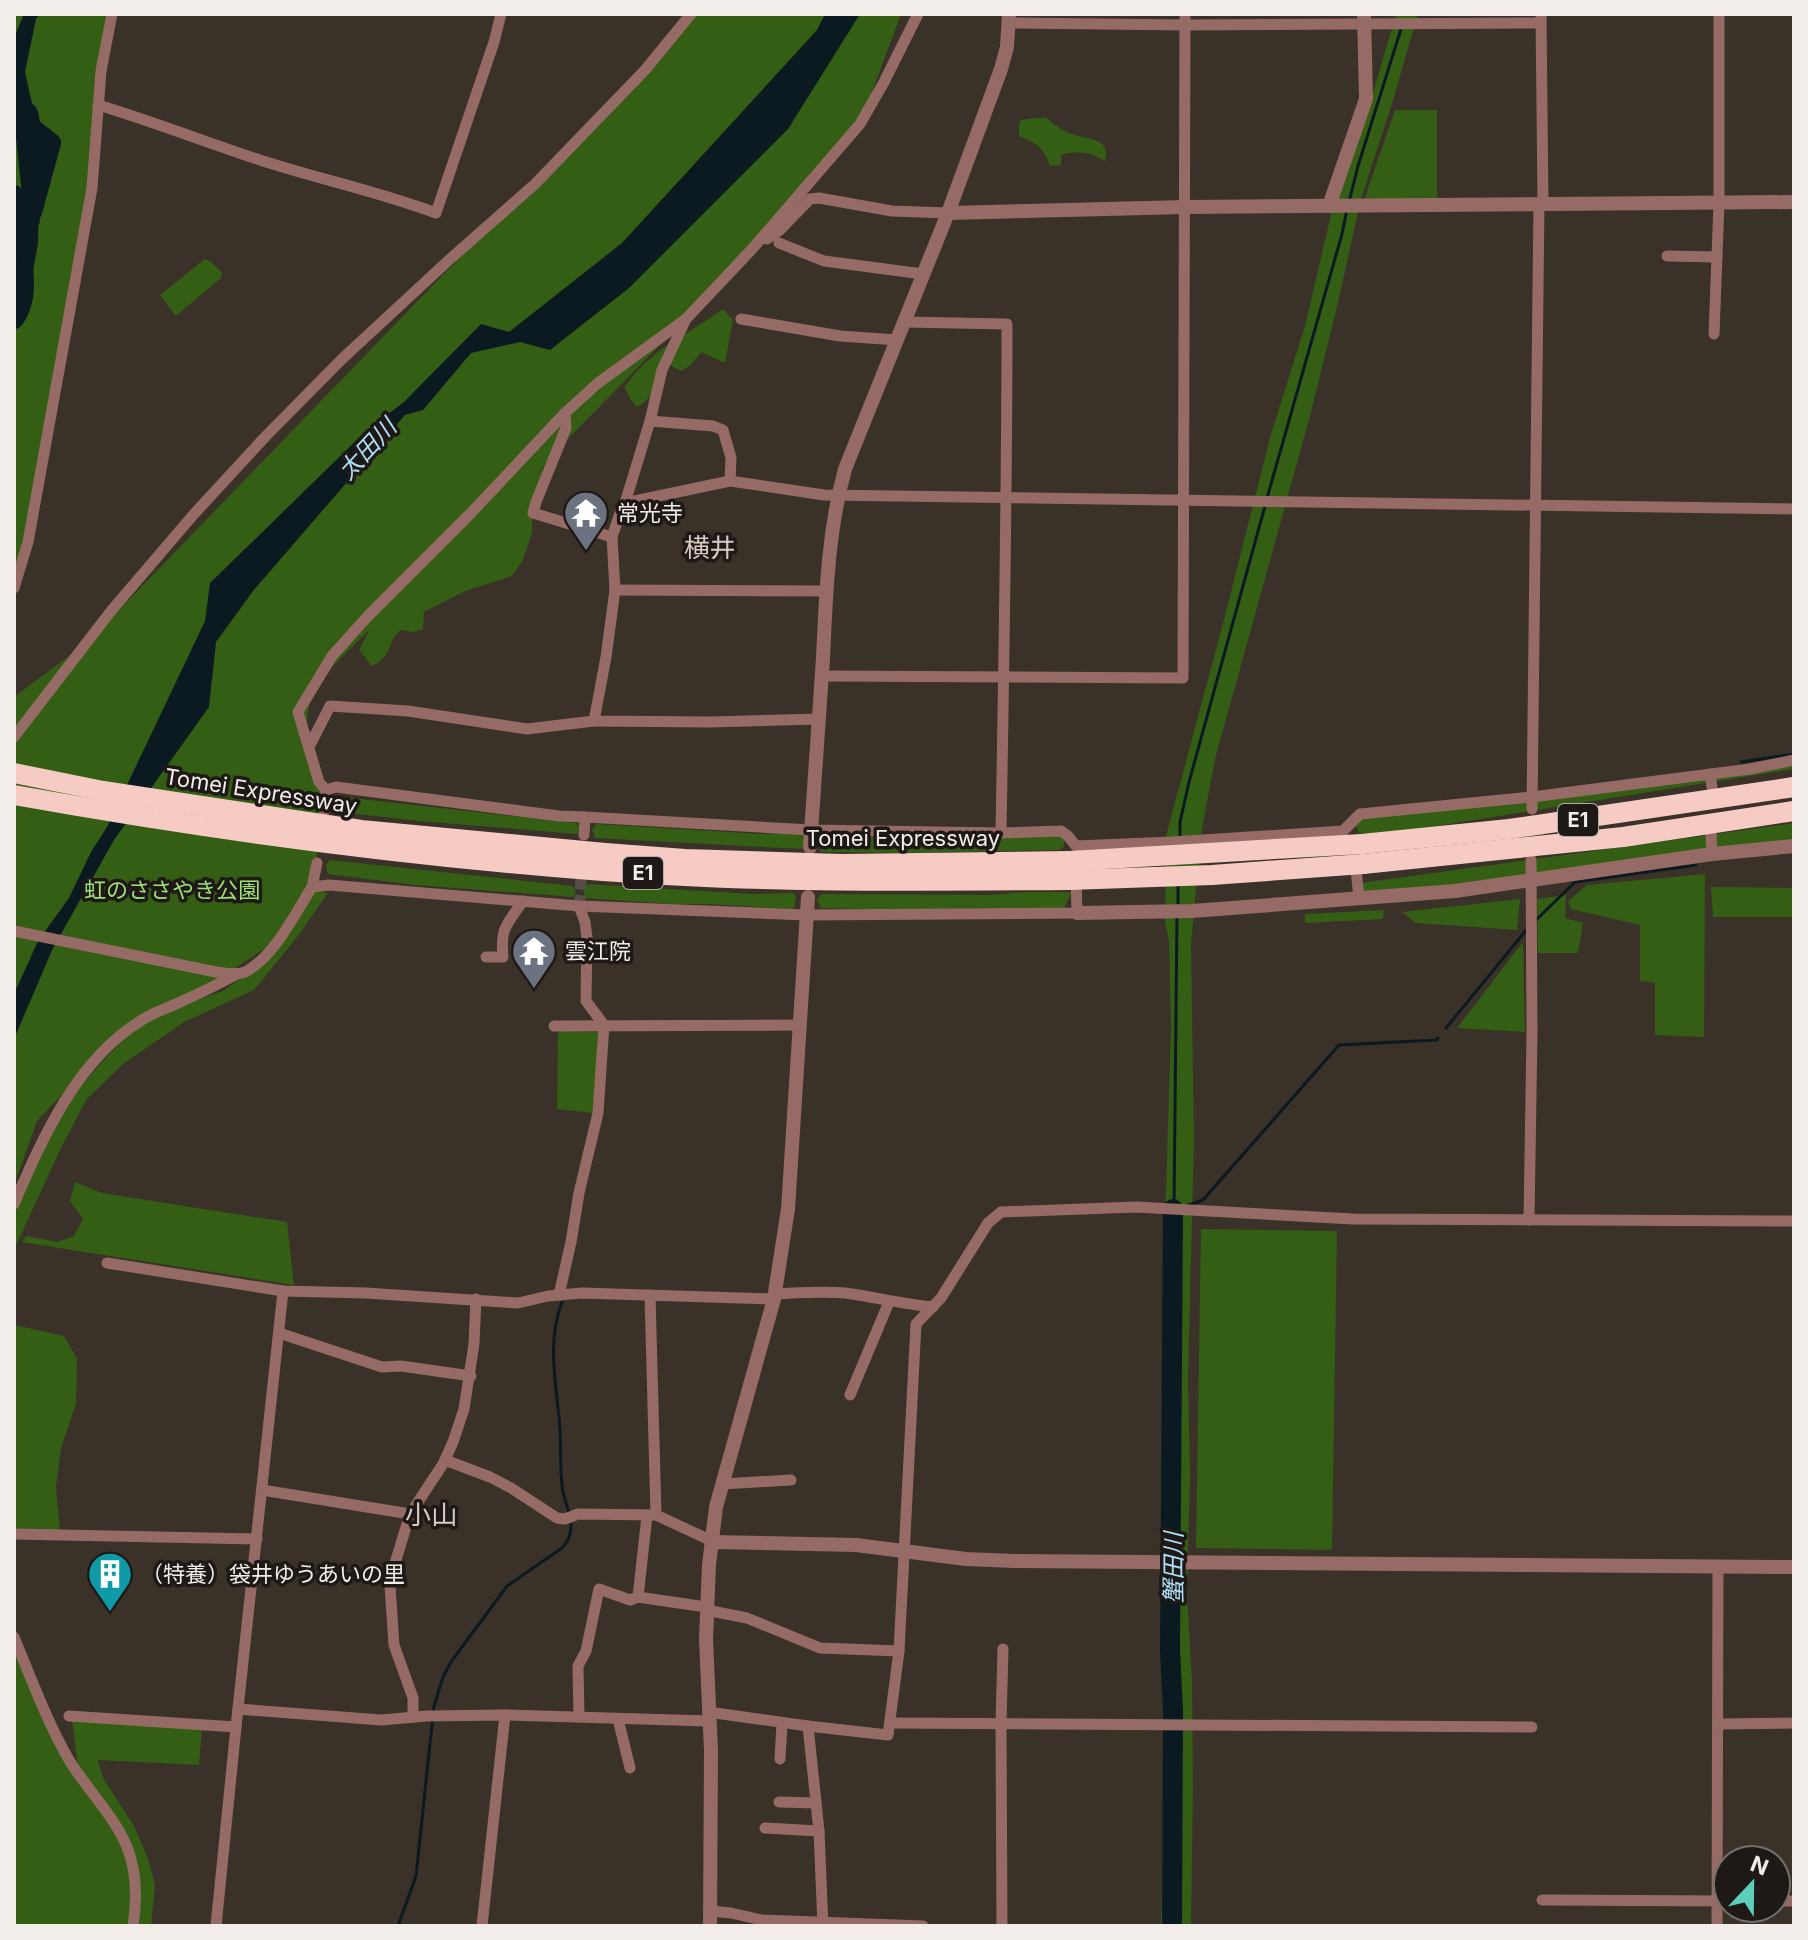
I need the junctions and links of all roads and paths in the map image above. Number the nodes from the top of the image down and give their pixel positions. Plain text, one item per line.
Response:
1 (112, 14) edge
2 (501, 14) edge
3 (691, 14) edge
4 (918, 14) edge
5 (1719, 14) edge
6 (1009, 19) edge
7 (1364, 19) edge
8 (1419, 19) edge
9 (1541, 19) edge
10 (1185, 20) edge
11 (98, 105) junction
12 (1794, 202) edge
13 (1719, 203) junction
14 (1541, 204) junction
15 (1329, 206) junction
16 (1186, 207) junction
17 (948, 213) junction
18 (779, 243) dead end
19 (753, 248) junction
20 (1667, 256) dead end
21 (1717, 257) junction
22 (923, 274) junction
23 (686, 319) junction
24 (741, 319) dead end
25 (904, 322) junction
26 (1714, 334) dead end
27 (897, 340) junction
28 (565, 413) junction
29 (650, 421) junction
30 (730, 481) junction
31 (838, 495) junction
32 (1004, 499) junction
33 (1182, 501) junction
34 (625, 503) junction
35 (1534, 505) junction
36 (1794, 509) edge
37 (612, 537) junction
38 (14, 588) edge
39 (615, 590) junction
40 (826, 591) junction
41 (821, 676) junction
42 (1003, 677) junction
43 (819, 719) junction
44 (594, 721) junction
45 (14, 737) edge
46 (309, 747) junction
47 (1794, 760) edge
48 (14, 773) edge
49 (1788, 787) edge
50 (326, 790) junction
51 (14, 795) edge
52 (1532, 803) junction
53 (324, 811) dead end
54 (1794, 811) edge
55 (585, 817) junction
56 (1351, 824) junction
57 (811, 830) junction
58 (1001, 833) junction
59 (1711, 834) dead end
60 (584, 835) dead end
61 (1794, 846) edge
62 (810, 847) dead end
63 (1362, 854) junction
64 (1712, 854) junction
65 (1531, 860) dead end
66 (1072, 862) junction
67 (317, 863) dead end
68 (1531, 880) junction
69 (312, 887) junction
70 (808, 897) dead end
71 (1359, 898) junction
72 (523, 901) junction
73 (579, 906) junction
74 (1077, 913) junction
75 (806, 915) junction
76 (14, 931) edge
77 (486, 957) dead end
78 (237, 974) junction
79 (604, 1025) junction
80 (799, 1025) junction
81 (554, 1026) dead end
82 (14, 1204) edge
83 (1529, 1220) junction
84 (1794, 1221) edge
85 (107, 1263) dead end
86 (283, 1291) junction
87 (559, 1295) junction
88 (650, 1295) junction
89 (775, 1297) junction
90 (476, 1299) junction
91 (889, 1302) junction
92 (933, 1307) junction
93 (279, 1333) junction
94 (471, 1376) junction
95 (850, 1395) dead end
96 (445, 1460) junction
97 (791, 1480) dead end
98 (722, 1484) junction
99 (262, 1490) junction
100 (410, 1514) junction
101 (652, 1515) junction
102 (14, 1534) edge
103 (257, 1539) junction
104 (712, 1542) junction
105 (904, 1552) junction
106 (1718, 1566) junction
107 (1794, 1567) edge
108 (638, 1597) junction
109 (706, 1608) junction
110 (14, 1637) edge
111 (1003, 1649) dead end
112 (899, 1651) junction
113 (238, 1709) junction
114 (505, 1715) junction
115 (69, 1716) dead end
116 (413, 1717) junction
117 (579, 1717) junction
118 (708, 1717) junction
119 (618, 1719) junction
120 (782, 1723) junction
121 (891, 1723) junction
122 (1001, 1723) junction
123 (1794, 1723) edge
124 (1718, 1724) junction
125 (808, 1726) junction
126 (236, 1727) junction
127 (1532, 1727) dead end
128 (780, 1759) dead end
129 (630, 1768) dead end
130 (779, 1802) dead end
131 (816, 1803) junction
132 (765, 1828) dead end
133 (819, 1831) junction
134 (1721, 1844) edge
135 (1542, 1900) dead end
136 (1712, 1901) edge
137 (710, 1919) edge
138 (823, 1925) edge
139 (133, 1926) edge
140 (216, 1926) edge
141 (482, 1926) edge
142 (923, 1926) edge
143 (1002, 1926) edge

1 - 11 street
2 - 11 street
3 - 45 street
4 - 19 street
5 - 13 street
6 - 10 street
6 - 17 street
7 - 8 street
7 - 10 street
7 - 15 street
8 - 9 street
9 - 14 street
10 - 16 street
11 - 38 street
12 - 13 street
13 - 14 street
13 - 21 street
14 - 15 street
14 - 35 street
15 - 16 street
16 - 17 street
16 - 33 street
17 - 19 street
17 - 22 street
18 - 22 street
19 - 23 street
20 - 21 street
21 - 26 street
22 - 25 street
23 - 28 street
23 - 29 street
24 - 27 street
25 - 27 street
25 - 32 street
27 - 31 street
28 - 37 street
28 - 46 street
29 - 30 street
29 - 34 street
30 - 31 street
30 - 34 street
31 - 32 street
31 - 40 street
32 - 33 street
32 - 42 street
33 - 35 street
33 - 42 street
34 - 37 street
35 - 36 street
35 - 52 street
37 - 39 street
39 - 40 street
39 - 44 street
40 - 41 street
41 - 42 street
41 - 43 street
42 - 58 street
43 - 44 street
43 - 57 street
44 - 46 street
46 - 50 street
47 - 52 street
48 - 66 highway, Tomei Expressway / E1
49 - 63 highway, Tomei Expressway / E1
50 - 53 street
50 - 55 street
51 - 66 highway, Tomei Expressway / E1
52 - 56 street
54 - 63 highway, Tomei Expressway / E1
55 - 57 street
55 - 60 street
56 - 66 street
56 - 71 street
57 - 58 street
57 - 62 street
58 - 66 street
59 - 64 street
61 - 64 street
63 - 66 highway, Tomei Expressway / E1, bridge
64 - 68 street
65 - 68 street
66 - 74 street
67 - 69 street
68 - 71 street
68 - 83 street
69 - 72 street
69 - 78 street
70 - 75 street
71 - 74 street
72 - 73 street
72 - 77 street
73 - 75 street
73 - 79 street
74 - 75 street
75 - 80 street
76 - 78 street
78 - 82 street
79 - 80 street
79 - 81 street
79 - 87 street
80 - 89 street
83 - 84 street
83 - 92 street
85 - 86 street
86 - 90 street
86 - 93 street
87 - 88 street
87 - 90 street
88 - 89 street
88 - 101 street
89 - 91 street
89 - 98 street
90 - 94 street
91 - 92 street
91 - 95 street
92 - 105 street
93 - 94 street
93 - 99 street
94 - 96 street
96 - 100 street
96 - 101 street
97 - 98 street
98 - 104 street
99 - 100 street
99 - 103 street
100 - 116 street
101 - 104 street
101 - 108 street
102 - 103 street
103 - 113 street
104 - 105 street
104 - 109 street
105 - 106 street
105 - 112 street
106 - 107 street
106 - 124 street
108 - 109 street
108 - 117 street
109 - 112 street
109 - 118 street
110 - 139 street
111 - 122 street
112 - 121 street
113 - 116 street
113 - 126 street
114 - 116 street
114 - 117 street
114 - 141 street
115 - 126 street
117 - 119 street
118 - 119 street
118 - 120 street
118 - 137 street
119 - 129 street
120 - 125 street
120 - 128 street
121 - 122 street
121 - 125 street
122 - 127 street
122 - 143 street
123 - 124 street
124 - 134 street
125 - 131 street
126 - 140 street
130 - 131 street
131 - 133 street
132 - 133 street
133 - 138 street
135 - 136 street
137 - 138 street
138 - 142 street

